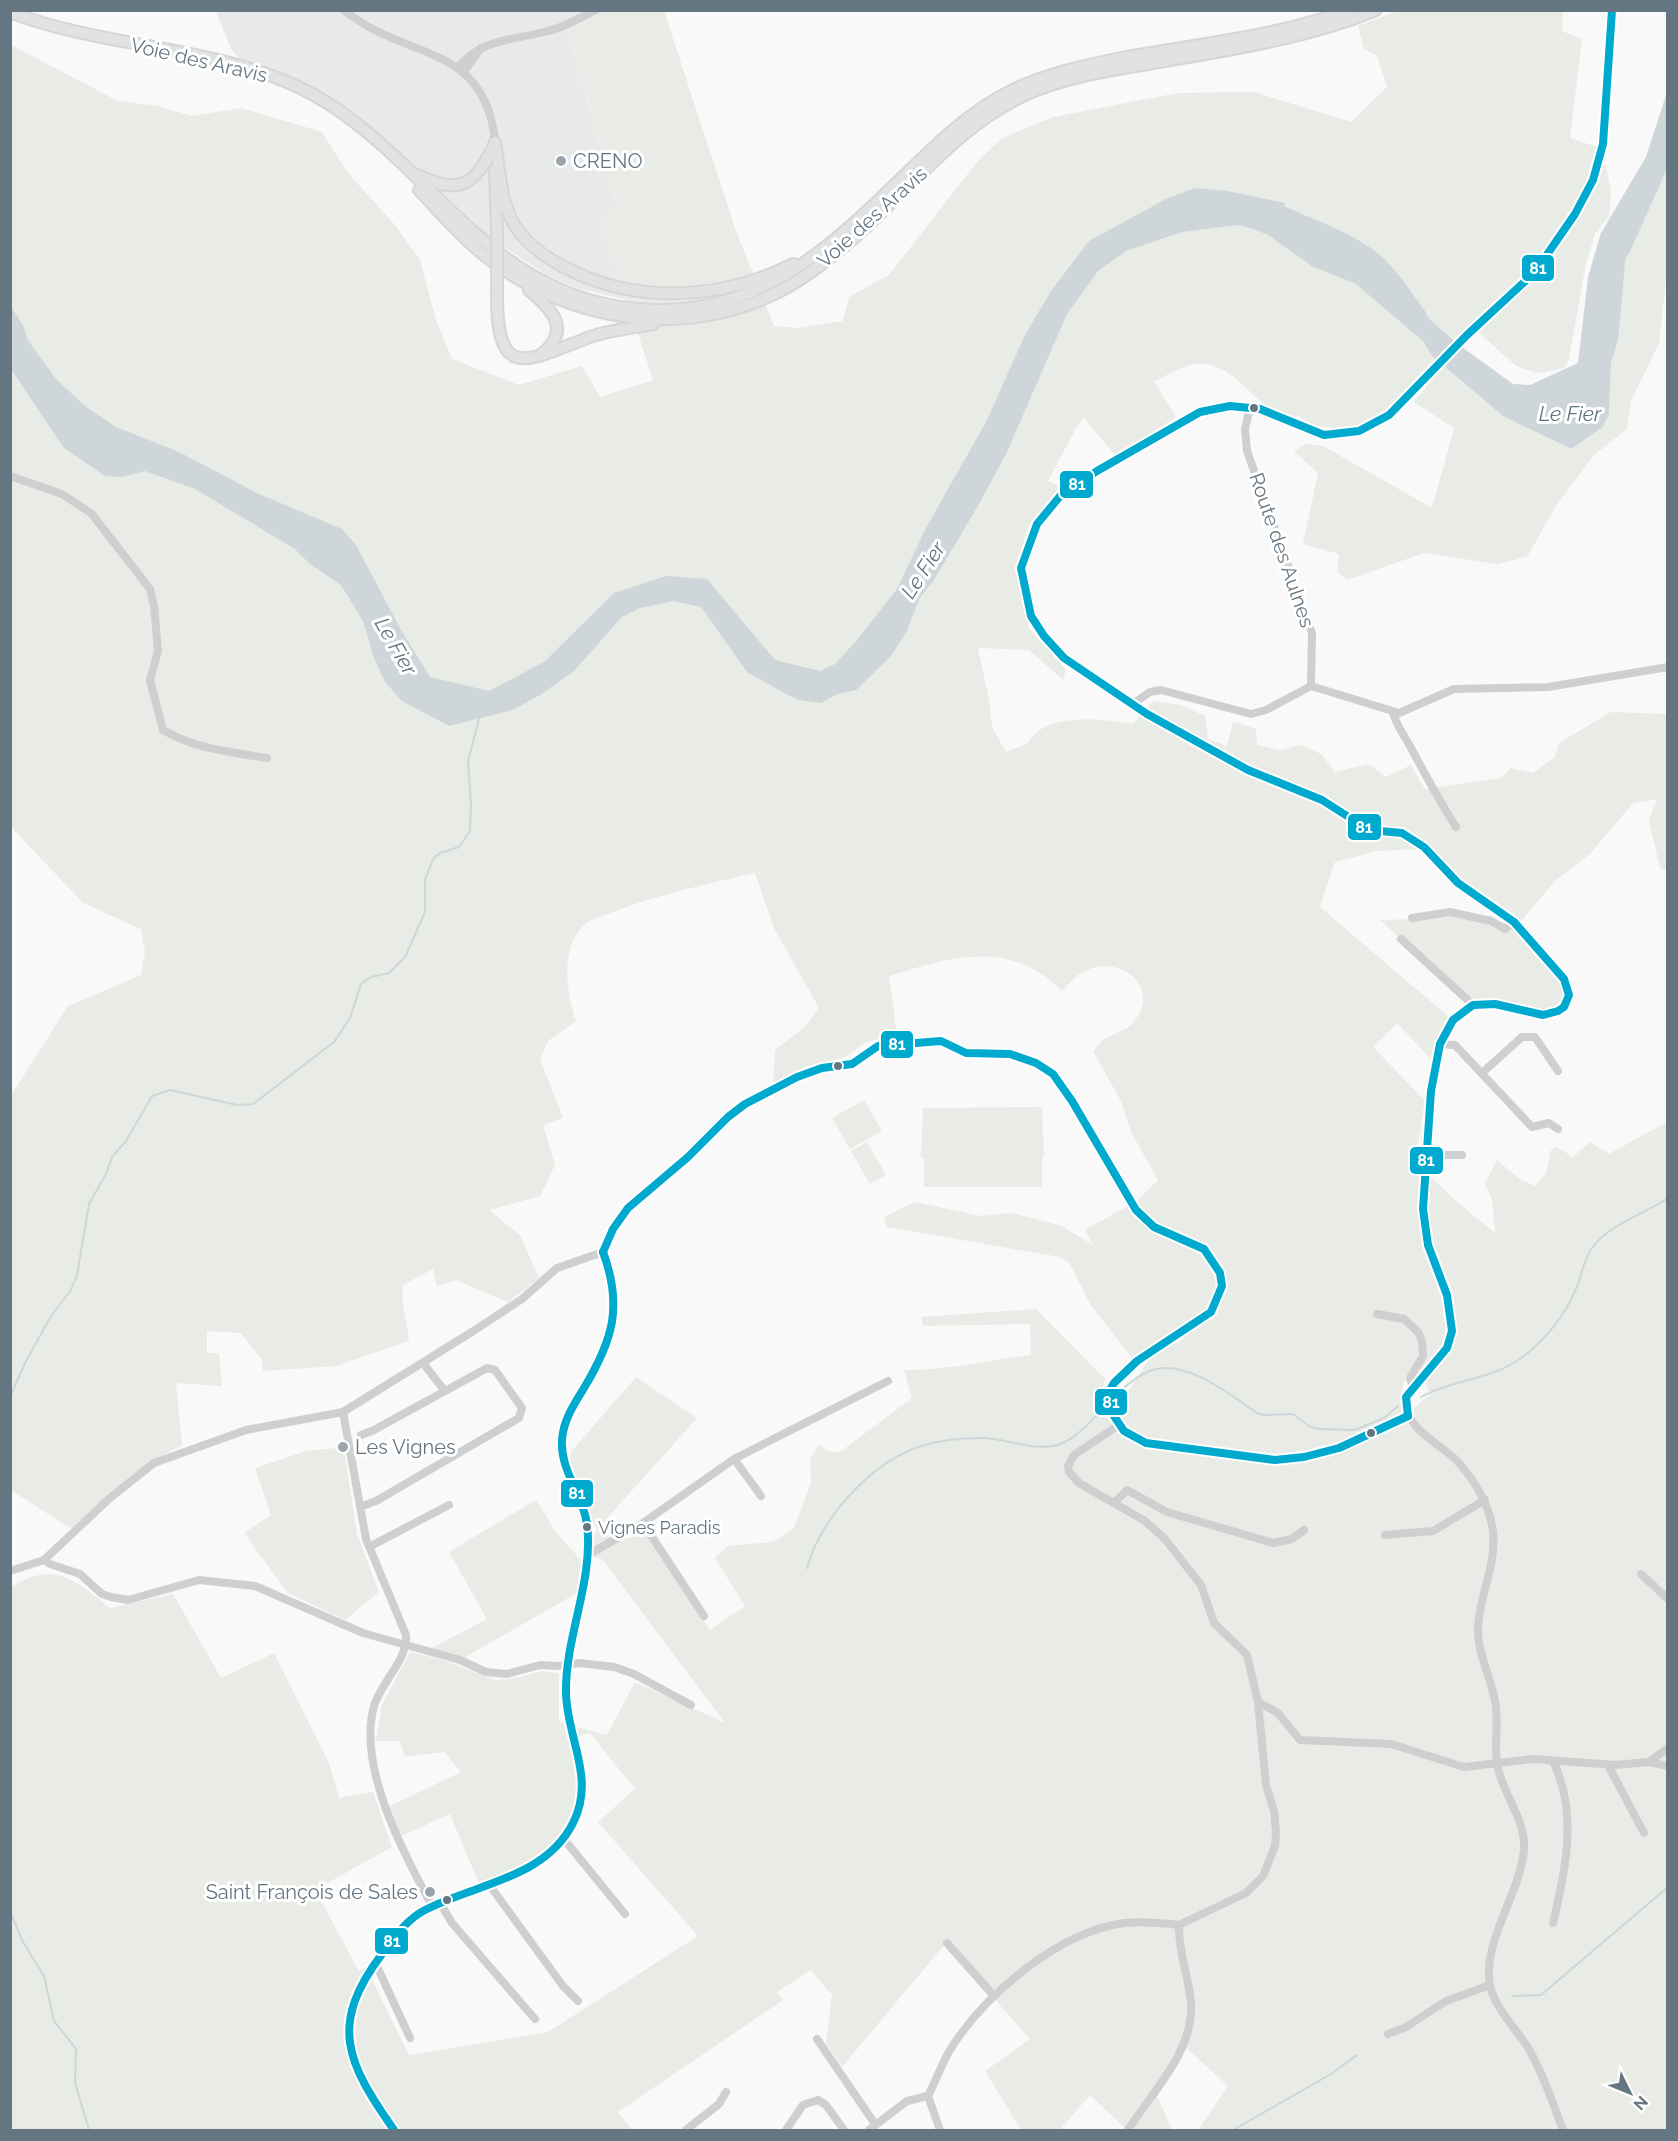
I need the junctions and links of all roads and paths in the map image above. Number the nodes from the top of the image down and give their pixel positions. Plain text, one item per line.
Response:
1 (344, 10) edge
2 (596, 10) edge
3 (1349, 10) edge
4 (1376, 10) edge
5 (1612, 10) edge
6 (10, 12) edge
7 (461, 70) junction
8 (373, 139) junction
9 (495, 142) junction
10 (410, 170) junction
11 (508, 211) junction
12 (497, 230) junction
13 (837, 238) junction
14 (497, 265) junction
15 (689, 318) junction
16 (536, 358) junction
17 (1250, 407) junction
18 (10, 476) edge
19 (1668, 667) edge
20 (1311, 686) junction
21 (1134, 703) junction
22 (1393, 713) junction
23 (267, 758) dead end
24 (1456, 827) dead end
25 (1413, 918) dead end
26 (1514, 922) junction
27 (1401, 939) dead end
28 (1473, 1005) junction
29 (1440, 1044) junction
30 (1558, 1071) dead end
31 (1482, 1073) junction
32 (1558, 1129) dead end
33 (1426, 1155) junction
34 (1462, 1155) dead end
35 (603, 1252) junction
36 (1377, 1314) dead end
37 (423, 1363) junction
38 (888, 1381) dead end
39 (1413, 1386) junction
40 (444, 1390) junction
41 (343, 1412) junction
42 (1408, 1416) junction
43 (1119, 1425) junction
44 (361, 1435) dead end
45 (734, 1459) junction
46 (761, 1496) dead end
47 (1485, 1500) junction
48 (1114, 1503) junction
49 (449, 1505) dead end
50 (360, 1507) junction
51 (643, 1523) junction
52 (1304, 1530) dead end
53 (1384, 1534) dead end
54 (369, 1547) junction
55 (588, 1555) junction
56 (44, 1560) junction
57 (10, 1571) edge
58 (1641, 1574) dead end
59 (1668, 1599) edge
60 (704, 1616) dead end
61 (405, 1645) junction
62 (567, 1666) junction
63 (1258, 1702) junction
64 (691, 1705) dead end
65 (1668, 1748) edge
66 (1553, 1761) junction
67 (1649, 1762) junction
68 (1497, 1764) junction
69 (1608, 1764) junction
70 (1668, 1766) edge
71 (1644, 1833) dead end
72 (563, 1838) junction
73 (488, 1883) junction
74 (436, 1905) junction
75 (625, 1914) dead end
76 (1553, 1923) dead end
77 (1179, 1925) junction
78 (947, 1943) dead end
79 (375, 1962) junction
80 (1491, 1985) junction
81 (994, 1996) junction
82 (578, 2001) dead end
83 (535, 2019) dead end
84 (1388, 2034) dead end
85 (410, 2038) dead end
86 (817, 2039) dead end
87 (726, 2092) dead end
88 (928, 2096) junction
89 (872, 2127) edge
90 (394, 2130) edge
91 (686, 2130) edge
92 (786, 2130) edge
93 (844, 2130) edge
94 (940, 2130) edge
95 (1128, 2130) edge
96 (1563, 2130) edge

1 - 7 street
2 - 7 street
3 - 13 highway, Voie des Aravis
4 - 15 highway, Voie des Aravis
5 - 17 street
6 - 8 highway, Voie des Aravis
7 - 9 street
8 - 10 highway, Voie des Aravis
8 - 14 highway, Voie des Aravis
9 - 10 highway
9 - 11 highway
9 - 12 highway
10 - 13 highway, Voie des Aravis
11 - 12 highway
11 - 13 highway
12 - 16 highway, bridge
14 - 15 highway, Voie des Aravis
14 - 16 highway
15 - 16 highway
17 - 20 street, Route des Aulnes
17 - 21 street
18 - 23 street
19 - 22 street
20 - 21 street
20 - 22 street
21 - 26 street
22 - 24 street
25 - 26 street
26 - 28 street
27 - 28 street
28 - 29 street
29 - 31 street
29 - 33 street
30 - 31 street
31 - 32 street
33 - 34 street
33 - 39 street
35 - 37 street
35 - 43 street
35 - 55 street
36 - 39 street
37 - 40 street
37 - 41 street
38 - 45 street
39 - 42 street
40 - 44 street
40 - 50 street
41 - 50 street
41 - 56 street
42 - 43 street
42 - 47 street
43 - 48 street
45 - 46 street
45 - 51 street
47 - 53 street
47 - 68 street
48 - 52 street
48 - 63 street
49 - 54 street
50 - 54 street
51 - 55 street
51 - 60 street
54 - 61 street
55 - 62 street
56 - 57 street
56 - 61 street
58 - 59 street
61 - 62 street
61 - 74 street
62 - 64 street
62 - 72 street
63 - 68 street
63 - 77 street
65 - 67 street
66 - 68 street
66 - 69 street
66 - 76 street
67 - 69 street
67 - 70 street
68 - 80 street
69 - 71 street
72 - 73 street
72 - 75 street
73 - 74 street
73 - 82 street
74 - 79 street
74 - 83 street
77 - 81 street
77 - 95 street
78 - 81 street
79 - 85 street
79 - 90 street
80 - 84 street
80 - 96 street
81 - 88 street
86 - 89 street
87 - 91 street
88 - 89 street
88 - 94 street
92 - 93 street

